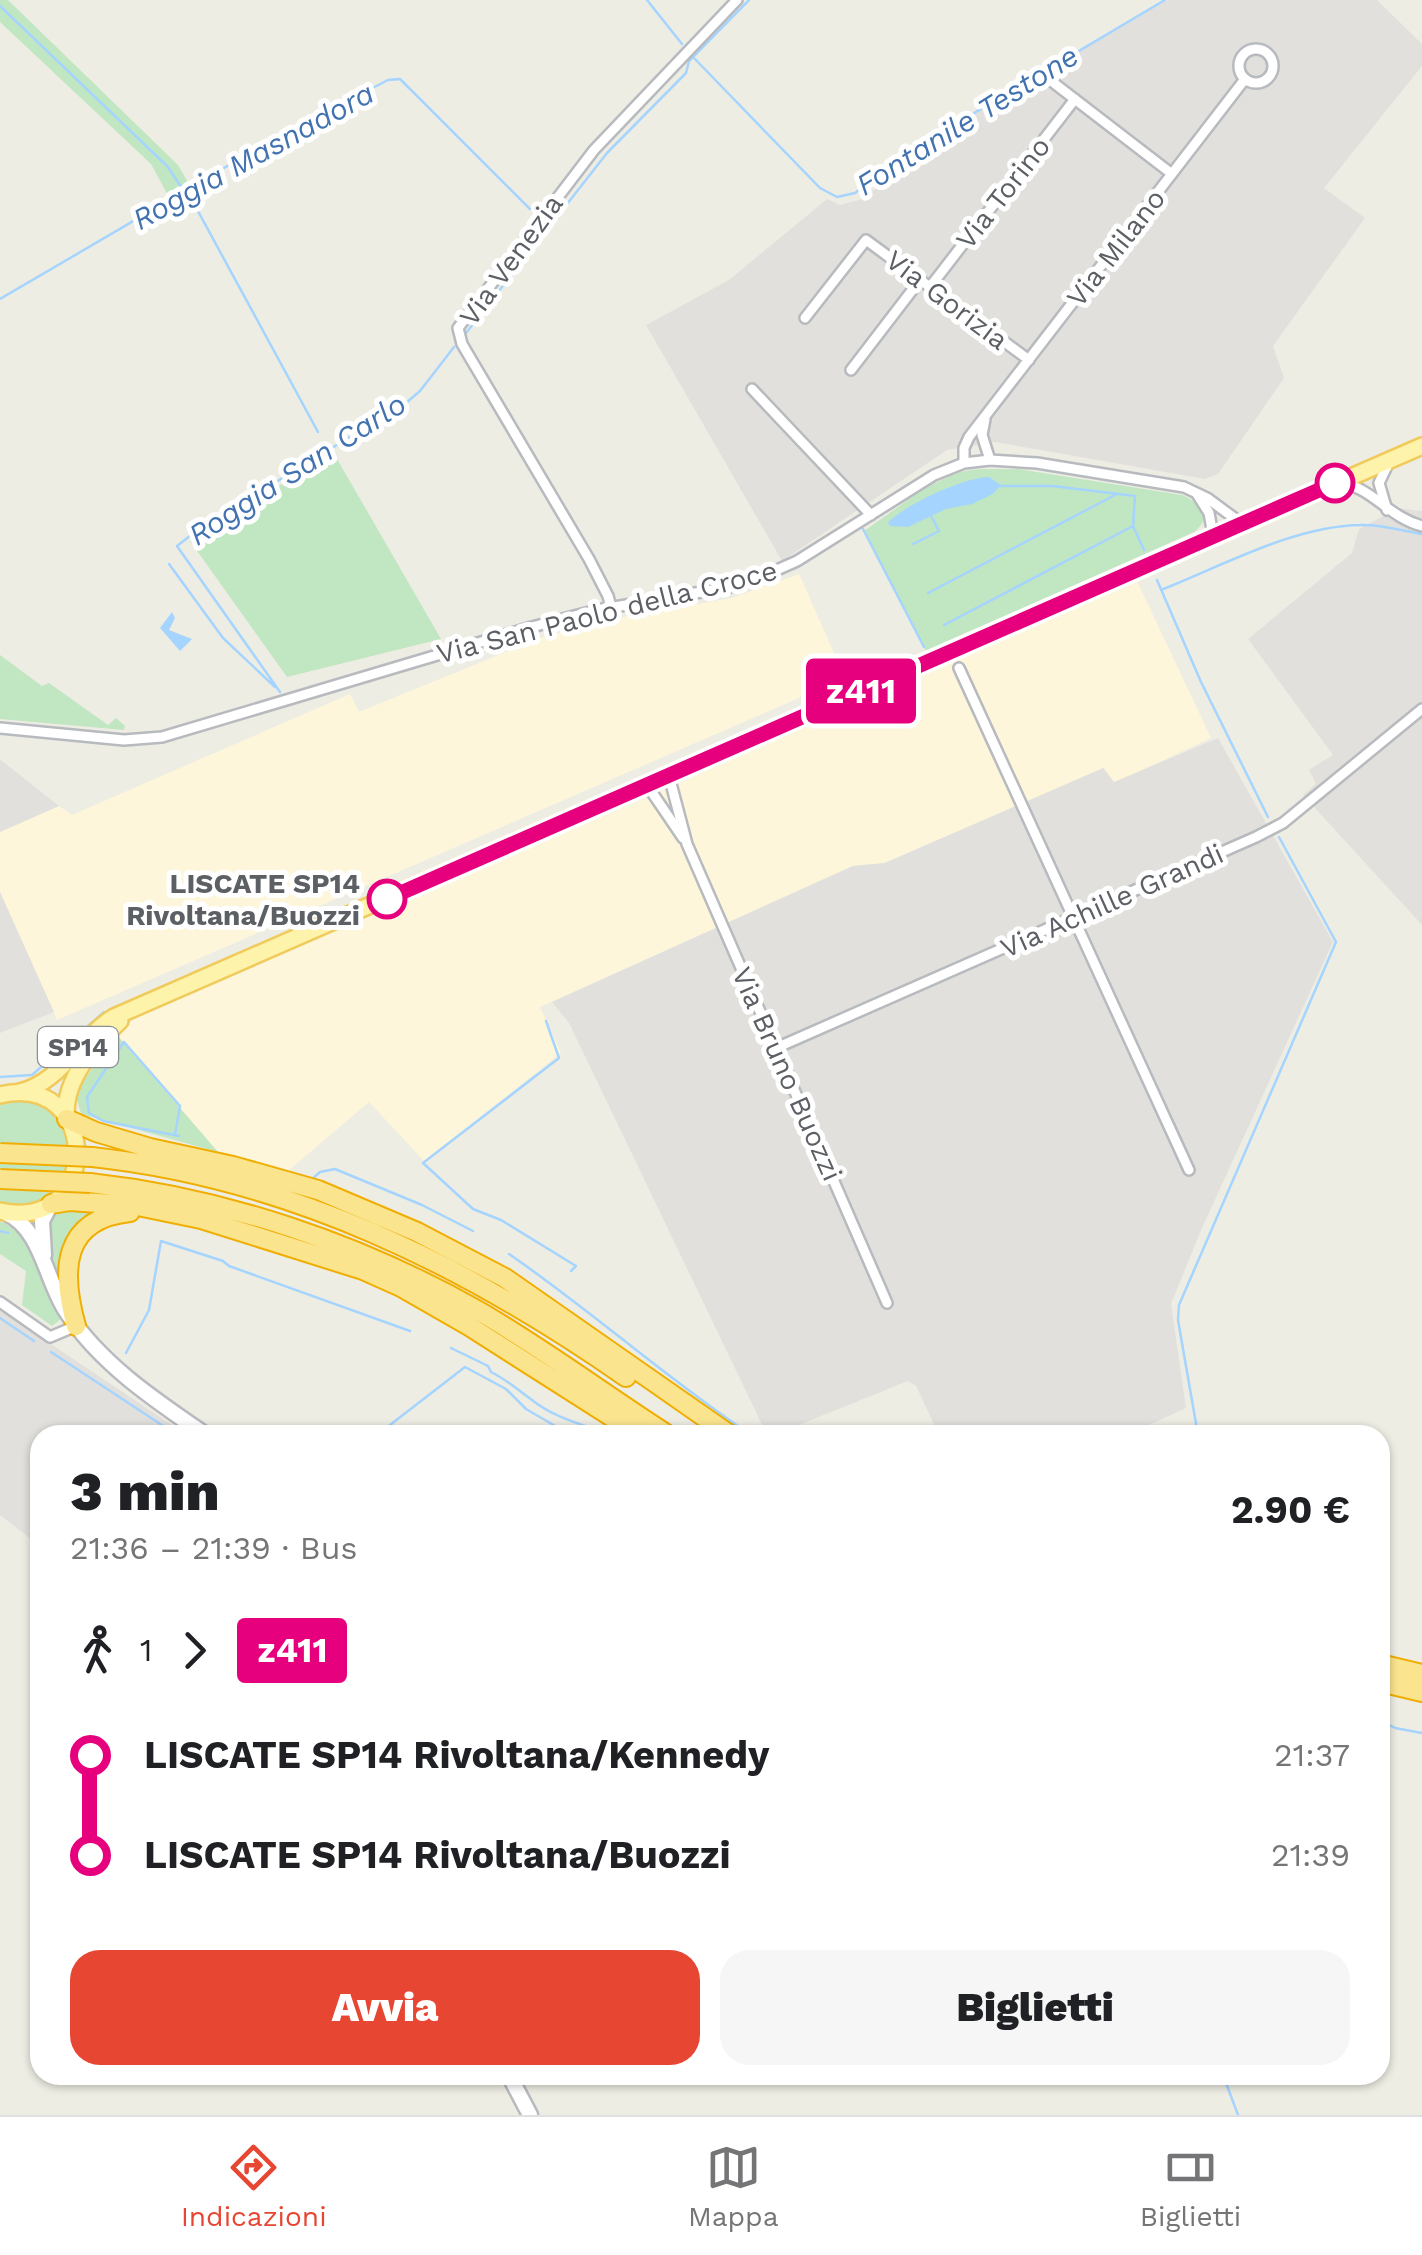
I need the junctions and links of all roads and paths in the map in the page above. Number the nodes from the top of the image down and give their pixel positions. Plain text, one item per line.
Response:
1 (737, 0) edge
2 (1046, 76) dead end
3 (1245, 79) dead end
4 (1075, 99) junction
5 (1172, 174) junction
6 (920, 280) junction
7 (930, 287) junction
8 (805, 318) dead end
9 (1029, 360) junction
10 (851, 370) dead end
11 (752, 389) dead end
12 (986, 416) junction
13 (1422, 446) edge
14 (1393, 458) junction
15 (990, 460) junction
16 (964, 463) junction
17 (1335, 483) junction
18 (1195, 492) junction
19 (1389, 512) junction
20 (871, 515) junction
21 (1241, 523) junction
22 (1422, 526) edge
23 (1213, 534) junction
24 (611, 608) junction
25 (960, 668) dead end
26 (1422, 709) edge
27 (0, 728) edge
28 (669, 776) junction
29 (646, 786) junction
30 (687, 844) junction
31 (1075, 919) junction
32 (141, 1005) junction
33 (776, 1048) junction
34 (8, 1093) edge
35 (67, 1118) junction
36 (0, 1153) edge
37 (1188, 1170) dead end
38 (0, 1179) edge
39 (50, 1204) junction
40 (3, 1212) edge
41 (220, 1225) junction
42 (46, 1271) junction
43 (0, 1302) edge
44 (887, 1304) dead end
45 (76, 1326) junction
46 (193, 1425) edge
47 (624, 1425) edge
48 (653, 1425) edge
49 (698, 1425) edge
50 (716, 1425) edge
51 (1390, 1666) edge
52 (1422, 1674) edge
53 (1390, 1684) edge
54 (1422, 1692) edge
55 (514, 2085) edge
56 (530, 2115) edge

1 - 24 street, Via Venezia
2 - 4 street
3 - 5 street, Via Milano
4 - 5 street
4 - 7 street, Via Torino
5 - 9 street, Via Milano
6 - 7 street, Via Gorizia
6 - 8 street, Via Gorizia
6 - 10 street
7 - 9 street, Via Gorizia
9 - 12 street, Via Milano
11 - 20 street
12 - 15 street
12 - 16 street, Via Milano
13 - 14 main road, SP14
14 - 17 main road, SP14
14 - 19 street
15 - 16 street, Via San Paolo della Croce
15 - 18 street, Via San Paolo della Croce
16 - 20 street, Via San Paolo della Croce
17 - 19 street
17 - 21 main road, SP14
18 - 21 street, Via San Paolo della Croce
18 - 23 street
19 - 22 street
20 - 24 street, Via San Paolo della Croce
21 - 23 main road, SP14
23 - 28 main road, SP14
24 - 27 street, Via San Paolo della Croce
25 - 31 street
26 - 31 street, Via Achille Grandi
28 - 29 main road, SP14
28 - 30 street, Via Bruno Buozzi
29 - 30 street, Via Bruno Buozzi
29 - 32 main road, SP14
30 - 33 street, Via Bruno Buozzi
31 - 33 street, Via Achille Grandi
31 - 37 street
32 - 34 main road, SP14
32 - 35 main road, SP14
33 - 44 street, Via Bruno Buozzi
34 - 35 main road
35 - 39 main road
35 - 50 highway
36 - 49 highway, bridge
38 - 48 highway, bridge
39 - 40 main road
39 - 41 highway
39 - 42 main road
40 - 42 main road
41 - 45 highway
41 - 47 highway
42 - 45 main road
43 - 45 street
45 - 46 main road
51 - 52 highway
53 - 54 highway
55 - 56 main road

